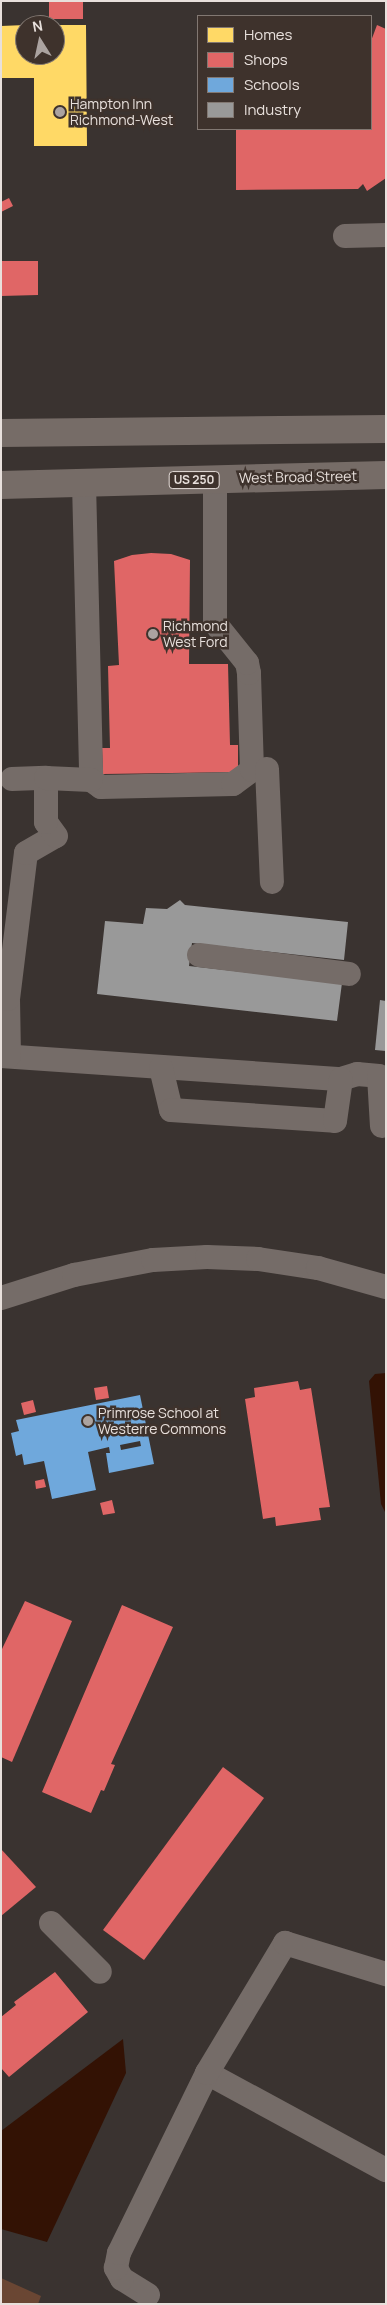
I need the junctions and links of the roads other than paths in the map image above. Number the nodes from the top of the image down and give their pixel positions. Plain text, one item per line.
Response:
1 (386, 235) edge
2 (345, 236) dead end
3 (386, 429) edge
4 (1, 433) edge
5 (386, 475) edge
6 (215, 480) junction
7 (84, 483) junction
8 (1, 485) edge
9 (267, 769) dead end
10 (46, 778) junction
11 (12, 779) dead end
12 (91, 780) junction
13 (272, 882) dead end
14 (199, 955) dead end
15 (349, 974) dead end
16 (5, 1056) edge
17 (162, 1068) junction
18 (341, 1079) junction
19 (382, 1126) dead end
20 (386, 1287) edge
21 (1, 1298) edge
22 (51, 1923) dead end
23 (100, 1972) dead end
24 (386, 1974) edge
25 (207, 2073) junction
26 (386, 2170) edge
27 (148, 2295) dead end

1 - 2 street
3 - 4 main road
5 - 6 main road, West Broad Street / US 250
6 - 7 main road, West Broad Street / US 250
6 - 12 street
7 - 8 main road, West Broad Street / US 250
7 - 12 street
9 - 13 street
10 - 11 street
10 - 12 street
10 - 16 street
14 - 15 street
16 - 17 street
17 - 18 street
17 - 18 street
18 - 19 street
20 - 21 street
22 - 23 street
24 - 25 street
25 - 26 street
25 - 27 street

